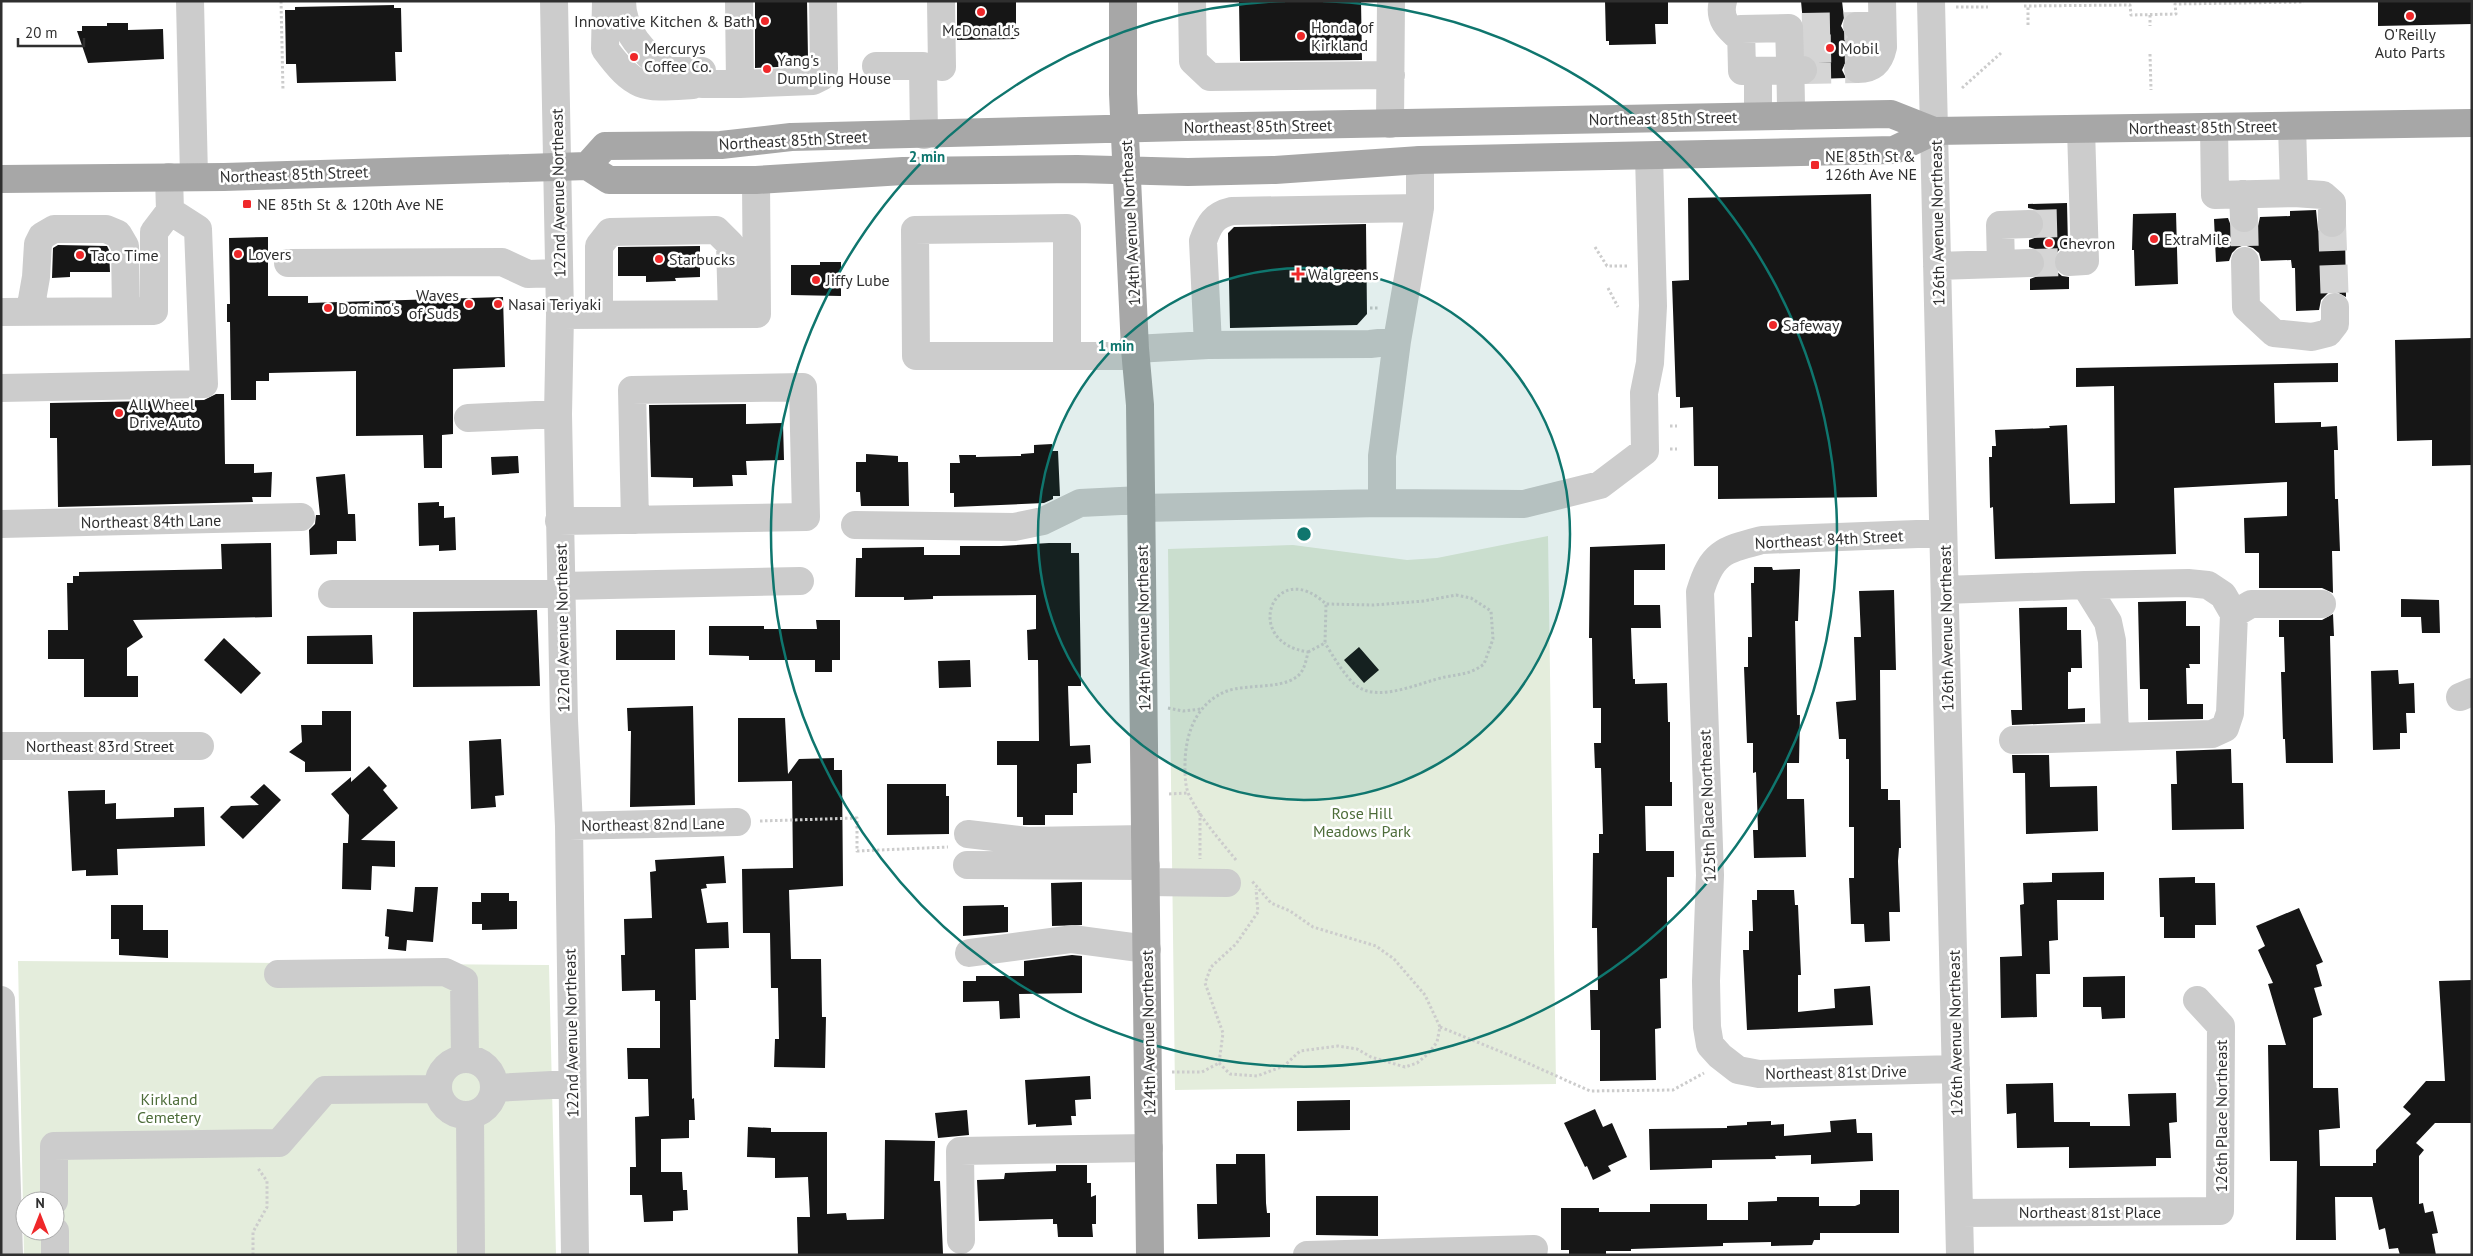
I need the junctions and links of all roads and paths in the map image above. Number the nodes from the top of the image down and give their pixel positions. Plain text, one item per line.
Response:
1 (190, 1) edge
2 (281, 1) edge
3 (554, 1) edge
4 (606, 1) edge
5 (622, 1) edge
6 (739, 1) edge
7 (823, 1) edge
8 (942, 1) edge
9 (1123, 1) edge
10 (1192, 1) edge
11 (1391, 1) edge
12 (1723, 1) edge
13 (2304, 2) edge
14 (1944, 4) edge
15 (1988, 7) dead end
16 (2150, 15) junction
17 (2028, 25) dead end
18 (2150, 26) dead end
19 (1741, 39) junction
20 (1796, 49) junction
21 (2001, 53) dead end
22 (2150, 54) dead end
23 (876, 66) dead end
24 (942, 67) dead end
25 (1758, 71) junction
26 (1391, 75) junction
27 (702, 78) junction
28 (740, 84) junction
29 (1962, 88) dead end
30 (2151, 90) dead end
31 (283, 91) dead end
32 (1758, 116) junction
33 (1790, 116) junction
34 (1559, 120) junction
35 (2472, 123) edge
36 (1390, 124) junction
37 (2292, 126) junction
38 (2214, 127) junction
39 (1126, 129) junction
40 (2081, 129) junction
41 (1934, 132) junction
42 (924, 135) junction
43 (1649, 156) junction
44 (1420, 160) junction
45 (1449, 160) junction
46 (558, 166) junction
47 (587, 166) junction
48 (1129, 171) junction
49 (182, 177) junction
50 (1, 179) edge
51 (756, 180) junction
52 (2294, 193) junction
53 (1420, 208) junction
54 (170, 211) junction
55 (2332, 223) tunnel mouth
56 (2029, 224) tunnel mouth
57 (1596, 247) dead end
58 (2244, 261) tunnel mouth
59 (2069, 262) tunnel mouth
60 (288, 263) dead end
61 (2030, 263) tunnel mouth
62 (2001, 264) junction
63 (1632, 266) dead end
64 (1937, 266) junction
65 (559, 273) junction
66 (1608, 288) dead end
67 (1618, 307) dead end
68 (2335, 307) tunnel mouth
69 (126, 311) junction
70 (1, 312) edge
71 (30, 312) junction
72 (732, 314) junction
73 (560, 315) junction
74 (599, 315) junction
75 (1397, 341) junction
76 (1208, 345) junction
77 (1136, 352) junction
78 (1067, 355) junction
79 (1, 388) edge
80 (558, 414) junction
81 (468, 418) dead end
82 (1382, 503) junction
83 (1142, 504) junction
84 (301, 517) dead end
85 (636, 520) junction
86 (559, 521) junction
87 (1, 524) edge
88 (855, 525) dead end
89 (1943, 533) junction
90 (1718, 556) joint
91 (800, 581) dead end
92 (2085, 585) junction
93 (561, 590) junction
94 (1945, 590) junction
95 (332, 594) dead end
96 (1326, 604) junction
97 (2322, 604) dead end
98 (2234, 614) junction
99 (1325, 643) junction
100 (1308, 652) junction
101 (1165, 707) dead end
102 (1201, 709) junction
103 (2116, 737) junction
104 (2013, 740) dead end
105 (1, 746) edge
106 (200, 746) dead end
107 (1188, 793) junction
108 (1163, 794) dead end
109 (1200, 813) junction
110 (747, 822) joint
111 (569, 826) junction
112 (961, 849) joint
113 (1146, 862) junction
114 (1239, 874) junction
115 (1200, 882) junction
116 (1256, 888) junction
117 (1147, 949) junction
118 (969, 953) dead end
119 (278, 974) dead end
120 (1, 1000) edge
121 (2197, 1000) dead end
122 (1440, 1027) junction
123 (2, 1049) edge
124 (1720, 1056) junction
125 (465, 1058) junction
126 (1219, 1063) junction
127 (1956, 1069) junction
128 (1170, 1072) dead end
129 (571, 1084) junction
130 (495, 1088) junction
131 (438, 1089) junction
132 (470, 1115) junction
133 (255, 1145) junction
134 (1149, 1148) junction
135 (54, 1191) edge
136 (2220, 1211) joint
137 (1960, 1213) junction
138 (961, 1240) dead end
139 (55, 1241) edge
140 (1534, 1248) dead end
141 (1489, 1252) edge
142 (9, 1255) edge
143 (55, 1255) edge
144 (253, 1255) edge
145 (471, 1255) edge
146 (575, 1255) edge
147 (1150, 1255) edge
148 (1306, 1255) edge
149 (1960, 1255) edge

1 - 49 street
2 - 31 path
3 - 46 street, 122nd Avenue Northeast
4 - 27 street
5 - 27 street
6 - 28 street
7 - 28 street
8 - 24 street
9 - 39 main road, 124th Avenue Northeast
10 - 26 street
11 - 26 street
12 - 19 street
13 - 16 path
14 - 15 path
14 - 41 street, 126th Avenue Northeast
16 - 17 path
16 - 18 path
19 - 20 street
19 - 25 street
20 - 25 street
20 - 33 street
21 - 29 path
22 - 30 path
23 - 42 street
25 - 32 street
26 - 36 street
27 - 28 street
32 - 33 main road, Northeast 85th Street
32 - 34 main road, Northeast 85th Street
32 - 43 main road
33 - 41 main road, Northeast 85th Street
34 - 36 main road, Northeast 85th Street
34 - 45 main road
35 - 37 main road, Northeast 85th Street
36 - 39 main road, Northeast 85th Street
37 - 38 main road, Northeast 85th Street
37 - 52 street
38 - 40 main road, Northeast 85th Street
38 - 52 street
39 - 42 main road, Northeast 85th Street
39 - 48 main road, 124th Avenue Northeast
40 - 41 main road, Northeast 85th Street
40 - 59 street
41 - 43 main road, Northeast 85th Street
41 - 64 street, 126th Avenue Northeast
42 - 47 main road, Northeast 85th Street
43 - 45 main road, Northeast 85th Street
43 - 82 street
44 - 45 main road, Northeast 85th Street
44 - 48 main road, Northeast 85th Street
44 - 53 street
46 - 47 main road, Northeast 85th Street
46 - 49 main road, Northeast 85th Street
46 - 65 street, 122nd Avenue Northeast
47 - 51 main road, Northeast 85th Street
48 - 51 main road, Northeast 85th Street
48 - 77 main road, 124th Avenue Northeast
49 - 50 main road, Northeast 85th Street
49 - 54 street
51 - 72 street
52 - 55 street
53 - 75 street
53 - 76 street
54 - 69 street
54 - 79 street
56 - 62 street
57 - 63 path
58 - 68 street
60 - 65 street
61 - 62 street
62 - 64 street
64 - 89 street, 126th Avenue Northeast
65 - 73 street, 122nd Avenue Northeast
66 - 67 path
69 - 71 street
69 - 71 street
70 - 71 street
72 - 74 street
72 - 74 street
73 - 74 street
73 - 80 street, 122nd Avenue Northeast
75 - 76 street
75 - 82 street
76 - 77 street
77 - 78 street
77 - 83 main road, 124th Avenue Northeast
78 - 78 street
80 - 81 street
80 - 86 street, 122nd Avenue Northeast
82 - 83 street
83 - 88 street
83 - 113 main road, 124th Avenue Northeast
84 - 87 street, Northeast 84th Lane
85 - 85 street
85 - 86 street
86 - 93 street, 122nd Avenue Northeast
89 - 90 street, Northeast 84th Street
89 - 94 street, 126th Avenue Northeast
90 - 124 street, 125th Place Northeast
91 - 93 street
92 - 94 street
92 - 98 street
92 - 103 street
93 - 95 street
93 - 111 street, 122nd Avenue Northeast
94 - 127 street, 126th Avenue Northeast
96 - 99 path
96 - 99 path
96 - 100 path
97 - 98 street
98 - 103 street
99 - 100 path
100 - 102 path
101 - 102 path
102 - 107 path
103 - 104 street
105 - 106 street, Northeast 83rd Street
107 - 108 path
107 - 109 path
109 - 114 path
109 - 115 path
110 - 111 street, Northeast 82nd Lane
110 - 112 path
111 - 129 street, 122nd Avenue Northeast
112 - 113 street
113 - 115 street
113 - 117 main road, 124th Avenue Northeast
114 - 115 street
114 - 116 path
116 - 122 path
116 - 126 path
117 - 118 street
117 - 134 main road, 124th Avenue Northeast
119 - 125 street
120 - 123 street
121 - 136 street, 126th Place Northeast
122 - 124 path
122 - 126 path
123 - 142 street
124 - 127 street, Northeast 81st Drive
125 - 130 street
125 - 131 street
126 - 128 path
127 - 137 street, 126th Avenue Northeast
129 - 130 street
129 - 146 street, 122nd Avenue Northeast
130 - 132 street
131 - 132 street
131 - 133 street
132 - 145 street
133 - 135 street
133 - 144 path
134 - 138 street
134 - 147 main road, 124th Avenue Northeast
136 - 137 street, Northeast 81st Place
137 - 149 street, 126th Avenue Northeast
139 - 143 street
140 - 141 street
141 - 148 street

